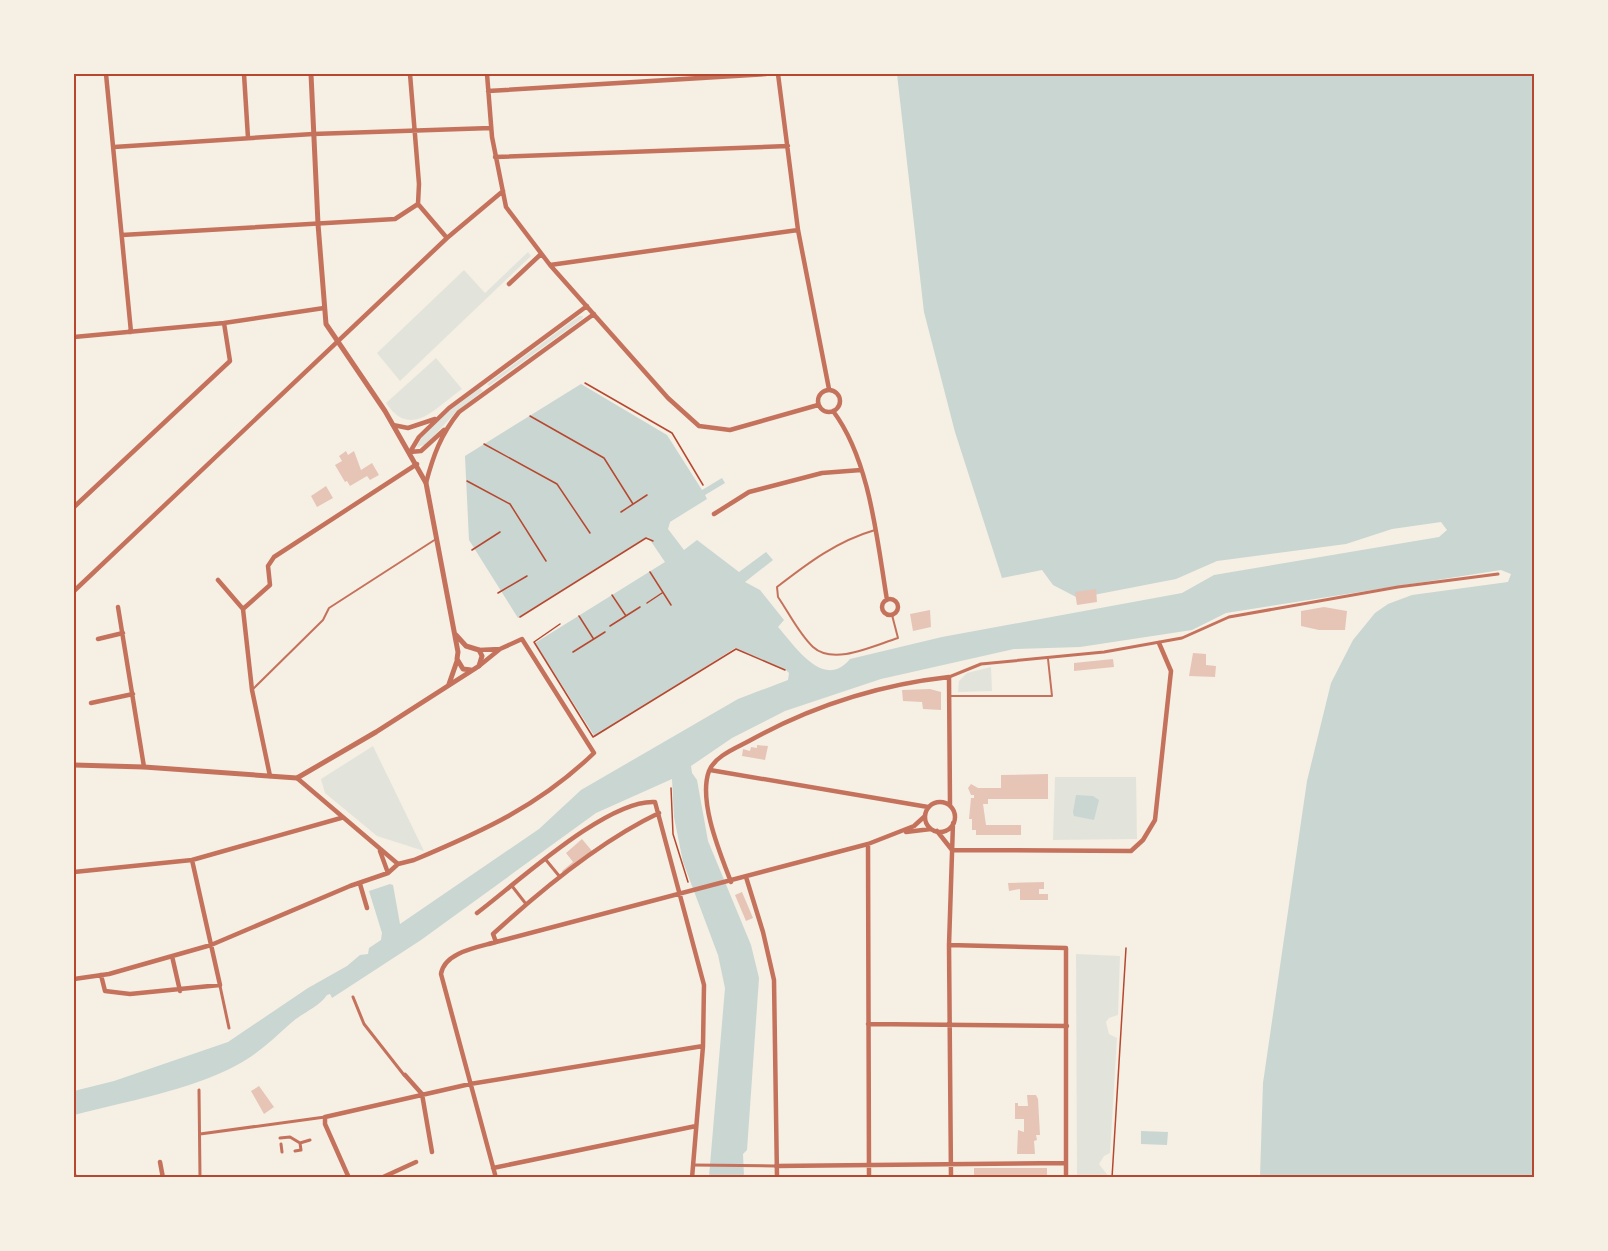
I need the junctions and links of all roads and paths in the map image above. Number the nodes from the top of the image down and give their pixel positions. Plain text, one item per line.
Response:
1 (106, 74) edge
2 (244, 74) edge
3 (311, 74) edge
4 (410, 74) edge
5 (487, 74) edge
6 (766, 74) edge
7 (778, 74) edge
8 (488, 91) junction
9 (491, 128) junction
10 (415, 133) junction
11 (313, 134) junction
12 (248, 138) junction
13 (788, 146) junction
14 (114, 147) junction
15 (495, 157) junction
16 (503, 191) junction
17 (418, 204) junction
18 (318, 224) junction
19 (798, 230) junction
20 (122, 235) junction
21 (447, 238) junction
22 (541, 254) junction
23 (550, 265) junction
24 (509, 284) dead end
25 (587, 306) junction
26 (324, 308) junction
27 (594, 314) junction
28 (224, 323) junction
29 (130, 332) junction
30 (74, 337) edge
31 (337, 342) junction
32 (585, 382) dead end
33 (482, 383) junction
34 (829, 389) junction
35 (488, 391) junction
36 (818, 405) junction
37 (833, 411) junction
38 (530, 416) dead end
39 (438, 418) junction
40 (393, 425) junction
41 (446, 429) junction
42 (484, 444) dead end
43 (410, 452) junction
44 (417, 464) junction
45 (861, 470) junction
46 (466, 481) dead end
47 (426, 483) junction
48 (703, 485) dead end
49 (647, 495) dead end
50 (633, 504) junction
51 (74, 507) edge
52 (621, 512) dead end
53 (714, 514) dead end
54 (875, 530) junction
55 (500, 532) dead end
56 (590, 533) dead end
57 (436, 538) junction
58 (653, 541) dead end
59 (472, 550) dead end
60 (546, 561) dead end
61 (650, 572) dead end
62 (1498, 574) dead end
63 (527, 576) dead end
64 (218, 580) dead end
65 (74, 591) edge
66 (663, 592) junction
67 (498, 593) dead end
68 (612, 595) dead end
69 (887, 600) junction
70 (647, 603) dead end
71 (671, 605) dead end
72 (118, 607) dead end
73 (640, 608) dead end
74 (243, 609) junction
75 (892, 615) junction
76 (579, 616) dead end
77 (626, 616) junction
78 (520, 617) dead end
79 (560, 624) dead end
80 (610, 626) dead end
81 (605, 632) dead end
82 (123, 633) junction
83 (455, 634) junction
84 (98, 639) dead end
85 (594, 639) junction
86 (1160, 643) junction
87 (466, 646) junction
88 (501, 649) junction
89 (479, 650) junction
90 (458, 652) junction
91 (573, 652) dead end
92 (1048, 659) junction
93 (457, 661) junction
94 (479, 666) junction
95 (471, 670) junction
96 (785, 670) dead end
97 (949, 677) junction
98 (449, 684) junction
99 (252, 690) junction
100 (133, 694) junction
101 (949, 696) junction
102 (91, 703) dead end
103 (74, 765) edge
104 (144, 767) junction
105 (710, 770) junction
106 (270, 776) junction
107 (297, 778) junction
108 (671, 788) dead end
109 (950, 806) junction
110 (928, 807) junction
111 (659, 813) junction
112 (925, 816) junction
113 (341, 818) junction
114 (953, 823) junction
115 (934, 830) junction
116 (901, 833) junction
117 (868, 844) junction
118 (952, 850) junction
119 (381, 851) junction
120 (192, 860) junction
121 (546, 860) junction
122 (398, 864) junction
123 (74, 872) edge
124 (388, 873) junction
125 (746, 877) junction
126 (561, 878) junction
127 (688, 882) dead end
128 (731, 882) junction
129 (360, 884) junction
130 (512, 886) junction
131 (680, 895) junction
132 (526, 904) junction
133 (367, 908) dead end
134 (477, 913) dead end
135 (496, 942) junction
136 (211, 945) junction
137 (949, 945) junction
138 (1126, 948) dead end
139 (172, 956) junction
140 (101, 975) junction
141 (74, 979) edge
142 (220, 985) junction
143 (180, 991) junction
144 (353, 997) dead end
145 (868, 1024) junction
146 (949, 1025) junction
147 (1066, 1026) junction
148 (230, 1028) dead end
149 (703, 1046) junction
150 (405, 1075) joint
151 (470, 1084) junction
152 (199, 1090) dead end
153 (422, 1094) junction
154 (324, 1118) junction
155 (696, 1126) junction
156 (200, 1134) junction
157 (280, 1138) dead end
158 (310, 1140) dead end
159 (300, 1143) junction
160 (281, 1144) dead end
161 (295, 1151) dead end
162 (282, 1152) dead end
163 (432, 1152) dead end
164 (160, 1162) dead end
165 (416, 1162) dead end
166 (951, 1163) junction
167 (1066, 1163) junction
168 (696, 1165) junction
169 (868, 1165) junction
170 (777, 1166) junction
171 (494, 1168) junction
172 (163, 1178) edge
173 (200, 1178) edge
174 (349, 1178) edge
175 (381, 1178) edge
176 (496, 1178) edge
177 (692, 1178) edge
178 (777, 1178) edge
179 (868, 1178) edge
180 (951, 1178) edge
181 (1066, 1178) edge
182 (1112, 1178) edge

1 - 14 street
2 - 12 street
3 - 11 street
4 - 10 street
5 - 8 street
6 - 8 street
7 - 13 street
8 - 9 street
9 - 10 street
9 - 15 street
10 - 11 street
10 - 17 street
11 - 12 street
11 - 18 street
12 - 14 street
13 - 15 street
13 - 19 street
14 - 20 street
15 - 16 street
16 - 21 street
16 - 22 street
17 - 18 street
17 - 21 street
18 - 20 street
18 - 26 street
19 - 23 street
19 - 34 street
20 - 29 street
21 - 31 street
22 - 23 street
22 - 24 street
23 - 25 street
25 - 27 street
25 - 33 street
26 - 28 street
26 - 31 street
27 - 35 street
27 - 36 street
28 - 29 street
28 - 51 street
29 - 30 street
31 - 40 street
31 - 65 street
32 - 48 path
33 - 35 street
33 - 39 street
34 - 36 street
34 - 37 street
35 - 41 street
36 - 37 street
37 - 45 street
38 - 50 path
39 - 40 street
39 - 43 street
40 - 43 street
41 - 43 street
41 - 47 street
42 - 56 path
43 - 44 street
44 - 47 street
44 - 74 street
45 - 53 street
45 - 54 street
46 - 60 path
47 - 57 street
49 - 50 path
50 - 52 path
54 - 69 street
54 - 75 lane
55 - 59 path
57 - 83 street
57 - 99 lane
58 - 78 path
61 - 66 path
62 - 86 street
63 - 67 path
64 - 74 street
66 - 70 path
66 - 71 path
68 - 77 path
69 - 75 street
69 - 75 street
72 - 82 street
73 - 77 path
74 - 99 street
76 - 85 path
77 - 80 path
79 - 96 path
81 - 85 path
82 - 84 street
82 - 100 street
83 - 87 street
83 - 90 street
85 - 91 path
86 - 92 street
86 - 118 street
87 - 89 street
87 - 90 street
88 - 89 street
88 - 94 street
88 - 122 street
89 - 94 street
90 - 93 street
92 - 97 street
92 - 101 lane
93 - 95 street
93 - 98 street
94 - 95 street
95 - 98 street
97 - 101 street
97 - 105 street
98 - 107 street
99 - 106 street
100 - 102 street
100 - 104 street
101 - 109 street
103 - 104 street
104 - 106 street
105 - 110 street
105 - 128 street
106 - 107 street
107 - 113 street
108 - 127 path
109 - 110 street
109 - 114 street
110 - 112 street
111 - 121 street
111 - 126 street
111 - 131 street
112 - 115 street
112 - 116 street
113 - 119 street
113 - 120 street
114 - 115 street
114 - 118 street
115 - 116 street
115 - 118 street
116 - 117 street
117 - 125 street
117 - 145 street
118 - 137 street
119 - 122 street
119 - 124 street
120 - 123 street
120 - 136 street
121 - 126 street
121 - 130 street
122 - 124 street
124 - 129 street
125 - 128 street
125 - 170 street
126 - 132 street
128 - 131 street
129 - 133 street
129 - 136 street
130 - 132 street
130 - 134 street
131 - 135 street
131 - 149 street
132 - 135 street
135 - 151 street
136 - 139 street
136 - 142 street
137 - 146 street
137 - 147 street
138 - 182 path
139 - 140 street
139 - 143 street
140 - 141 street
140 - 143 street
142 - 143 street
142 - 148 street
144 - 150 street
145 - 146 street
145 - 169 street
146 - 147 street
146 - 166 street
147 - 167 street
149 - 151 street
149 - 155 street
150 - 153 street
151 - 153 street
151 - 171 street
152 - 156 street
153 - 154 street
153 - 163 street
154 - 156 street
154 - 174 street
155 - 168 street
155 - 171 street
156 - 173 street
157 - 159 street
158 - 159 street
159 - 161 street
160 - 162 street
164 - 172 street
165 - 175 street
166 - 167 street
166 - 169 street
166 - 180 street
167 - 181 street
168 - 170 street
168 - 177 street
169 - 170 street
169 - 179 street
170 - 178 street
171 - 176 street

